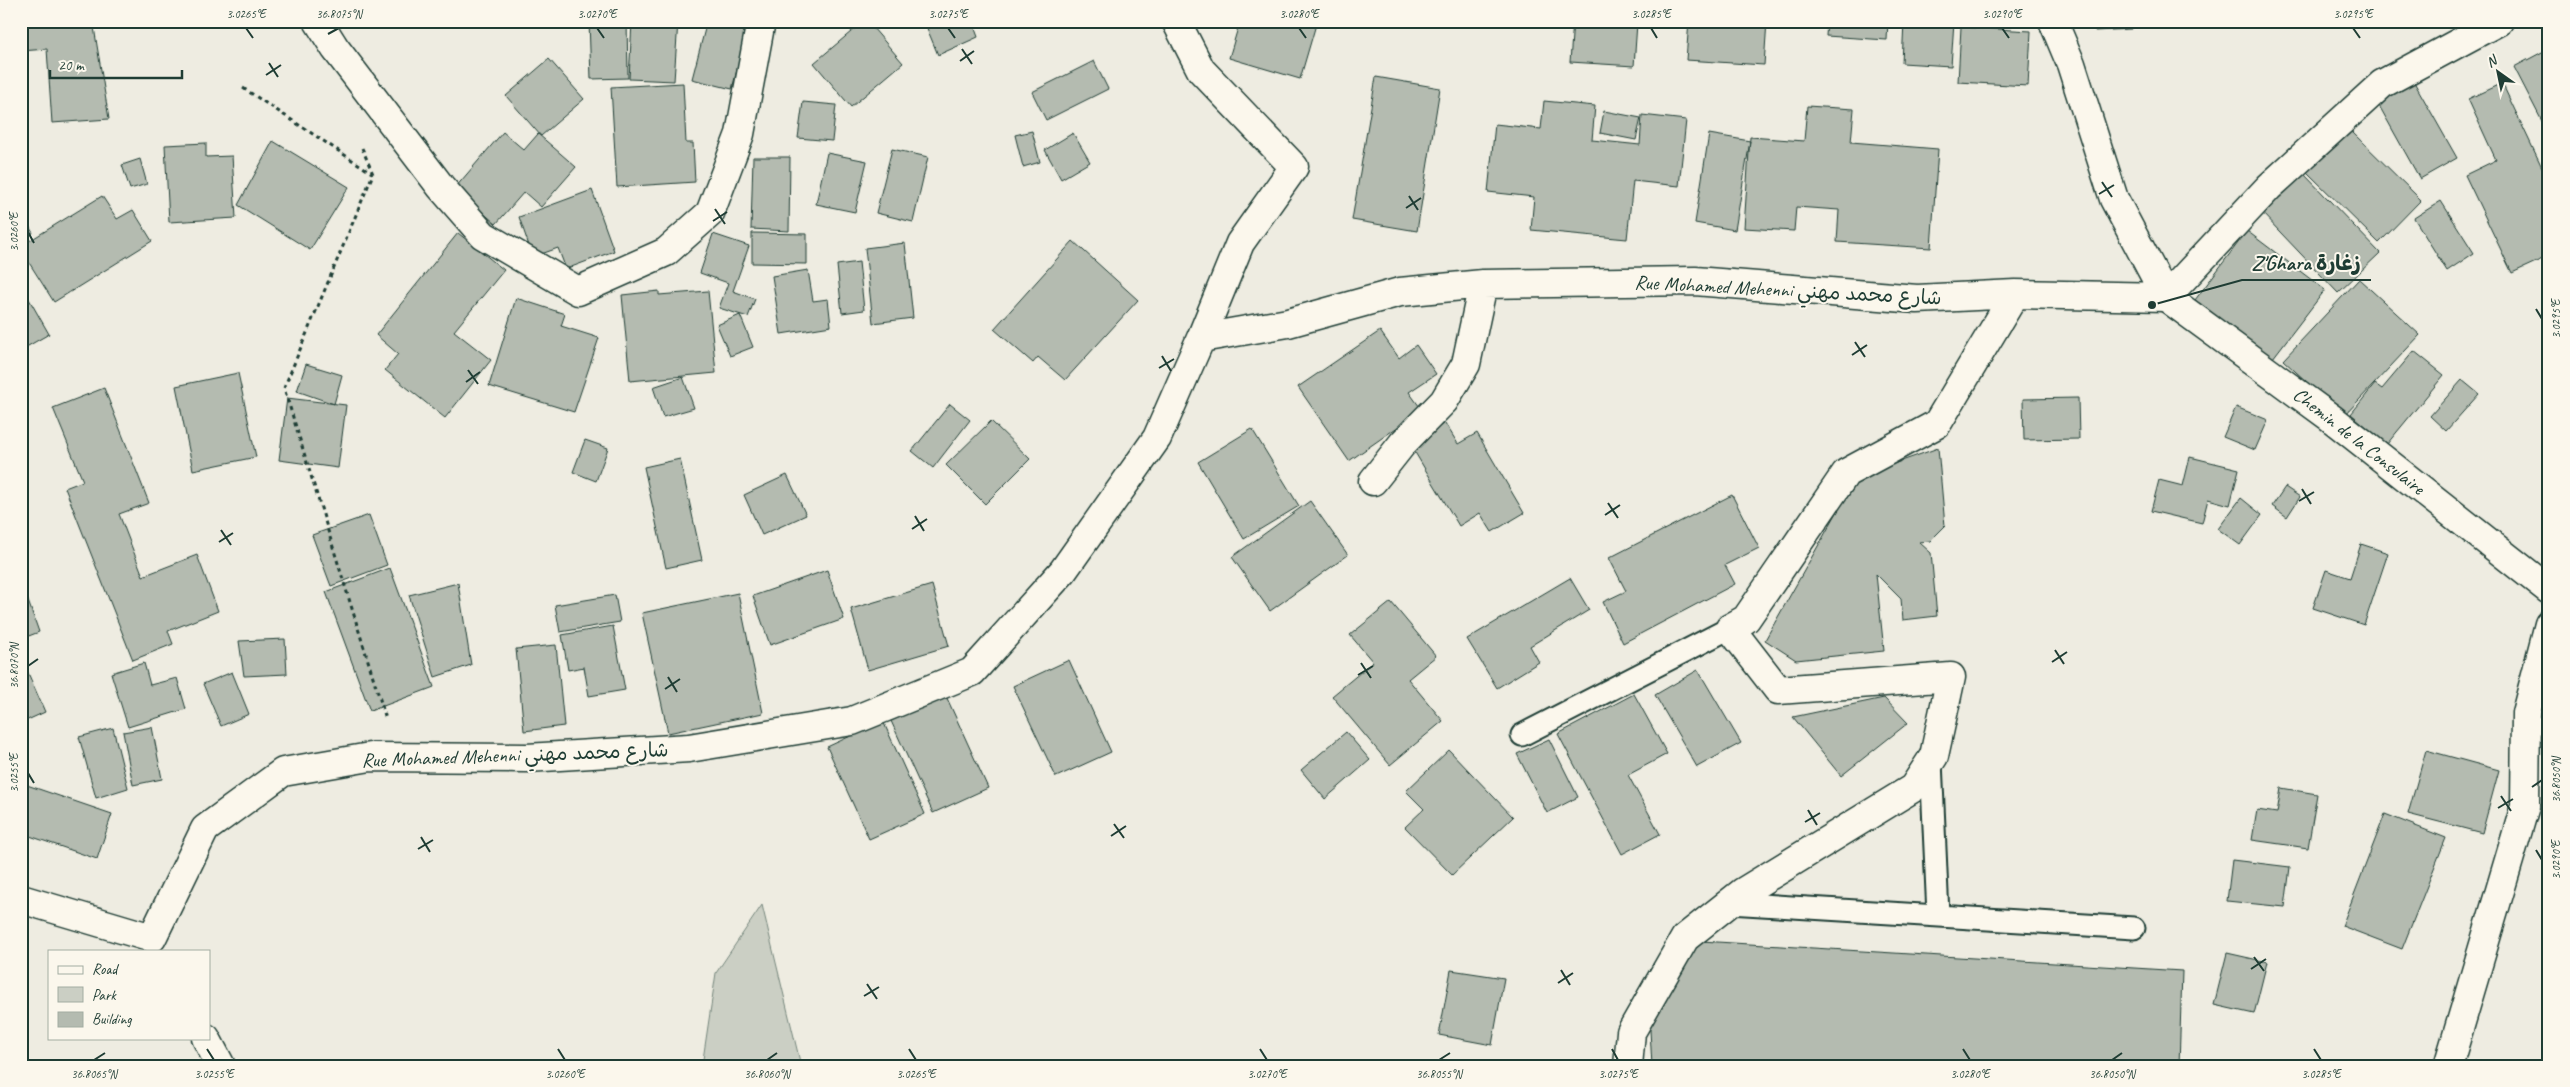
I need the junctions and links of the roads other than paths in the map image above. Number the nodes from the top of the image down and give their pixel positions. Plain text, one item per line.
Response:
1 (318, 21) edge
2 (761, 21) edge
3 (1176, 21) edge
4 (2053, 21) edge
5 (2499, 21) edge
6 (1483, 284) junction
7 (2015, 294) junction
8 (2166, 297) junction
9 (1201, 338) junction
10 (1373, 481) dead end
11 (2549, 590) edge
12 (2549, 624) edge
13 (1730, 628) junction
14 (1522, 735) dead end
15 (1931, 761) junction
16 (21, 899) edge
17 (1729, 903) junction
18 (1938, 915) junction
19 (2134, 928) dead end
20 (156, 944) edge
21 (207, 1040) edge
22 (221, 1066) edge
23 (1628, 1066) edge
24 (2448, 1066) edge

1 - 2 street
3 - 9 street
4 - 8 street
5 - 8 street
6 - 7 street, Rue Mohamed Mehenni شارع محمد مهني
6 - 9 street, Rue Mohamed Mehenni شارع محمد مهني
6 - 10 street
7 - 8 street, Rue Mohamed Mehenni شارع محمد مهني
7 - 13 street
8 - 11 street, Chemin de la Consulaire
9 - 20 street, Rue Mohamed Mehenni شارع محمد مهني
12 - 24 street
13 - 14 lane
13 - 15 street
15 - 17 street
15 - 18 lane
16 - 20 street, Rue Mohamed Mehenni شارع محمد مهني
17 - 18 lane
17 - 23 street
18 - 19 lane
21 - 22 street

